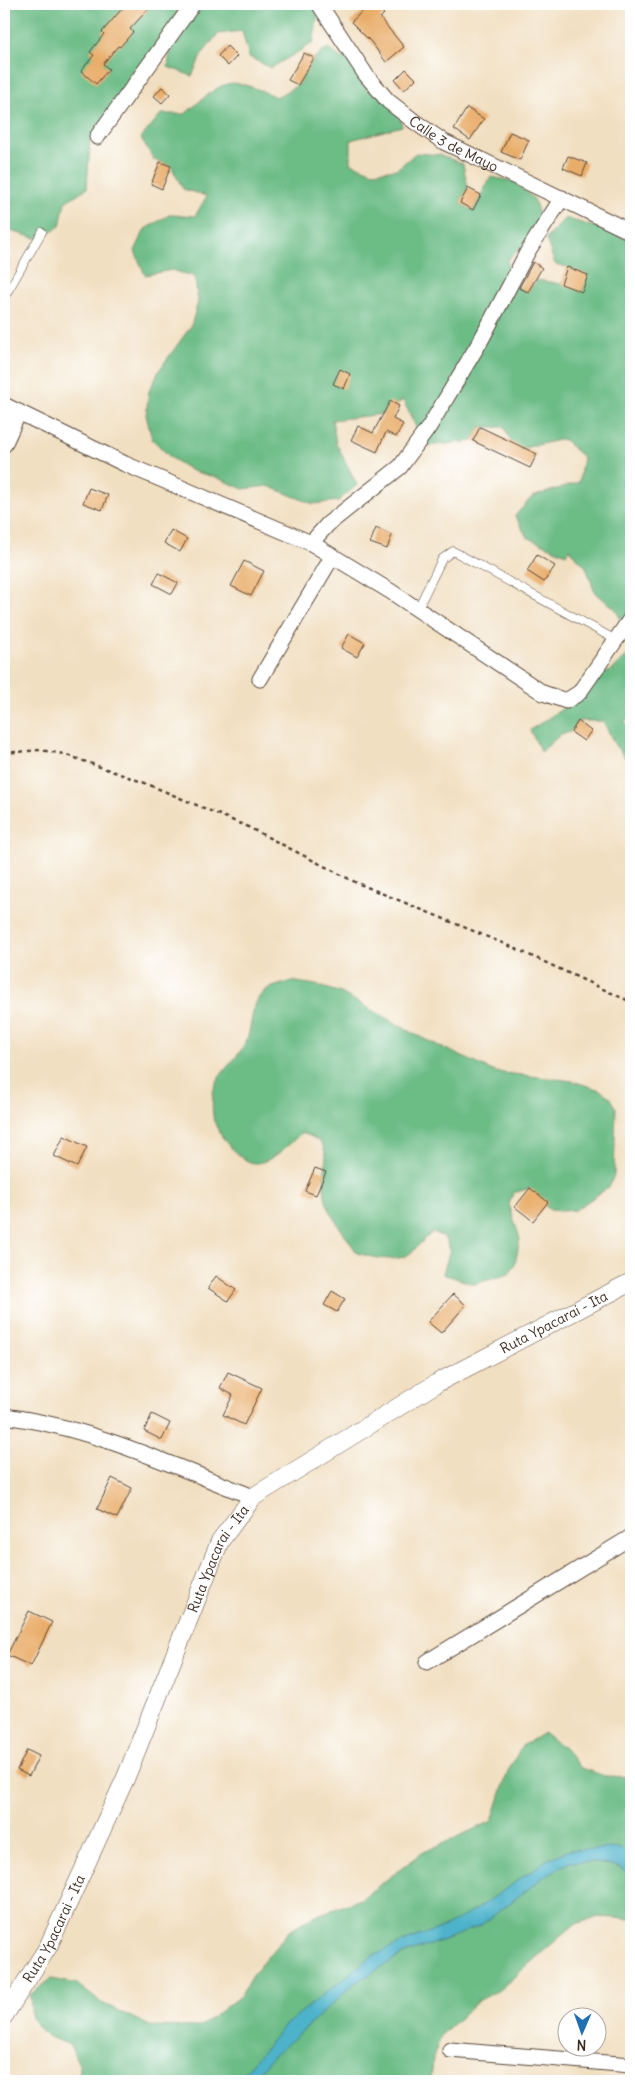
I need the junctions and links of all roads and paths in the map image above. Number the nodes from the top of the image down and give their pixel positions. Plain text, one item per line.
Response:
1 (193, 4) edge
2 (319, 4) edge
3 (98, 137) dead end
4 (562, 198) junction
5 (42, 232) dead end
6 (631, 232) edge
7 (4, 298) edge
8 (4, 405) edge
9 (19, 412) junction
10 (8, 427) edge
11 (4, 445) edge
12 (312, 544) junction
13 (332, 557) junction
14 (417, 610) junction
15 (631, 618) edge
16 (616, 640) junction
17 (260, 679) dead end
18 (4, 752) edge
19 (631, 1002) edge
20 (631, 1282) edge
21 (4, 1416) edge
22 (253, 1497) junction
23 (631, 1536) edge
24 (428, 1662) dead end
25 (4, 2016) edge
26 (450, 2050) dead end
27 (631, 2065) edge

1 - 3 street
2 - 4 street, Calle 3 de Mayo
4 - 6 street, Calle 3 de Mayo
4 - 12 street
5 - 7 lane
8 - 9 street
9 - 10 street
9 - 12 street
10 - 11 street
12 - 13 street
13 - 14 street
13 - 17 street
14 - 16 street
14 - 16 lane
15 - 16 street
18 - 19 path
20 - 22 street, Ruta Ypacarai - Ita
21 - 22 street
22 - 25 street, Ruta Ypacarai - Ita
23 - 24 street
26 - 27 street

